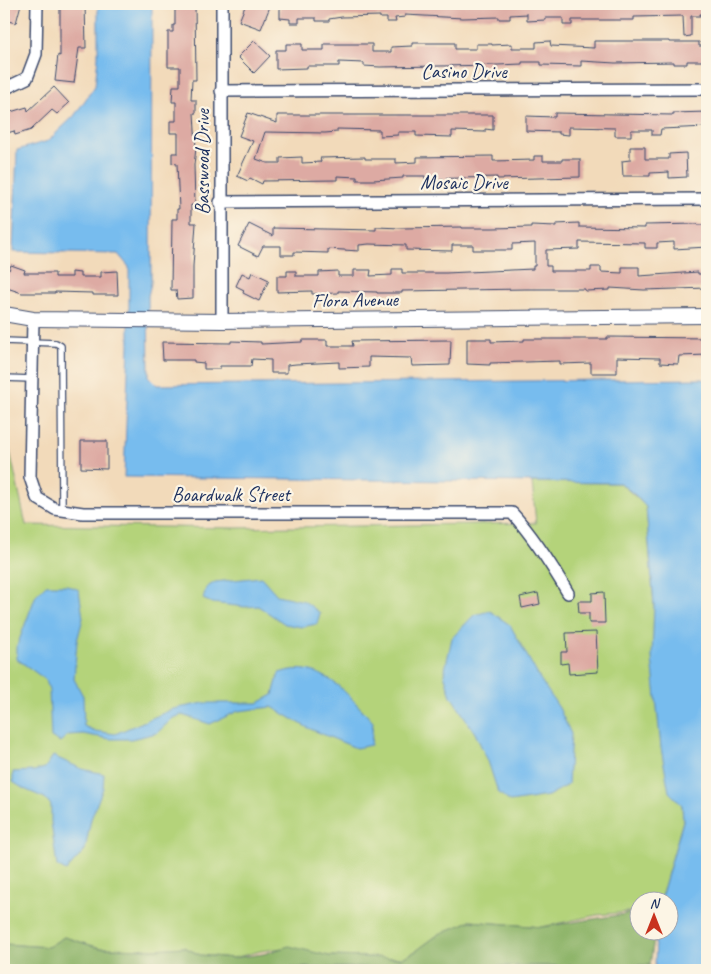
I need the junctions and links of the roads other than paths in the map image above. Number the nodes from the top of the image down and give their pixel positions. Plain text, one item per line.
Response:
1 (37, 4) edge
2 (222, 4) edge
3 (4, 89) edge
4 (707, 89) edge
5 (221, 91) junction
6 (707, 199) edge
7 (220, 202) junction
8 (4, 314) edge
9 (707, 316) edge
10 (32, 319) junction
11 (222, 321) junction
12 (4, 342) edge
13 (32, 344) junction
14 (4, 378) edge
15 (32, 379) junction
16 (62, 510) junction
17 (568, 592) dead end

1 - 3 street
2 - 5 street, Basswood Drive
4 - 5 street, Casino Drive
5 - 7 street, Basswood Drive
6 - 7 street, Mosaic Drive
7 - 11 street, Basswood Drive
8 - 10 street, Flora Avenue
9 - 11 street, Flora Avenue
10 - 11 street, Flora Avenue
10 - 13 street, Boardwalk Street
12 - 13 lane
13 - 15 street, Boardwalk Street
13 - 16 lane
14 - 15 lane
15 - 16 street, Boardwalk Street
16 - 17 street, Boardwalk Street

